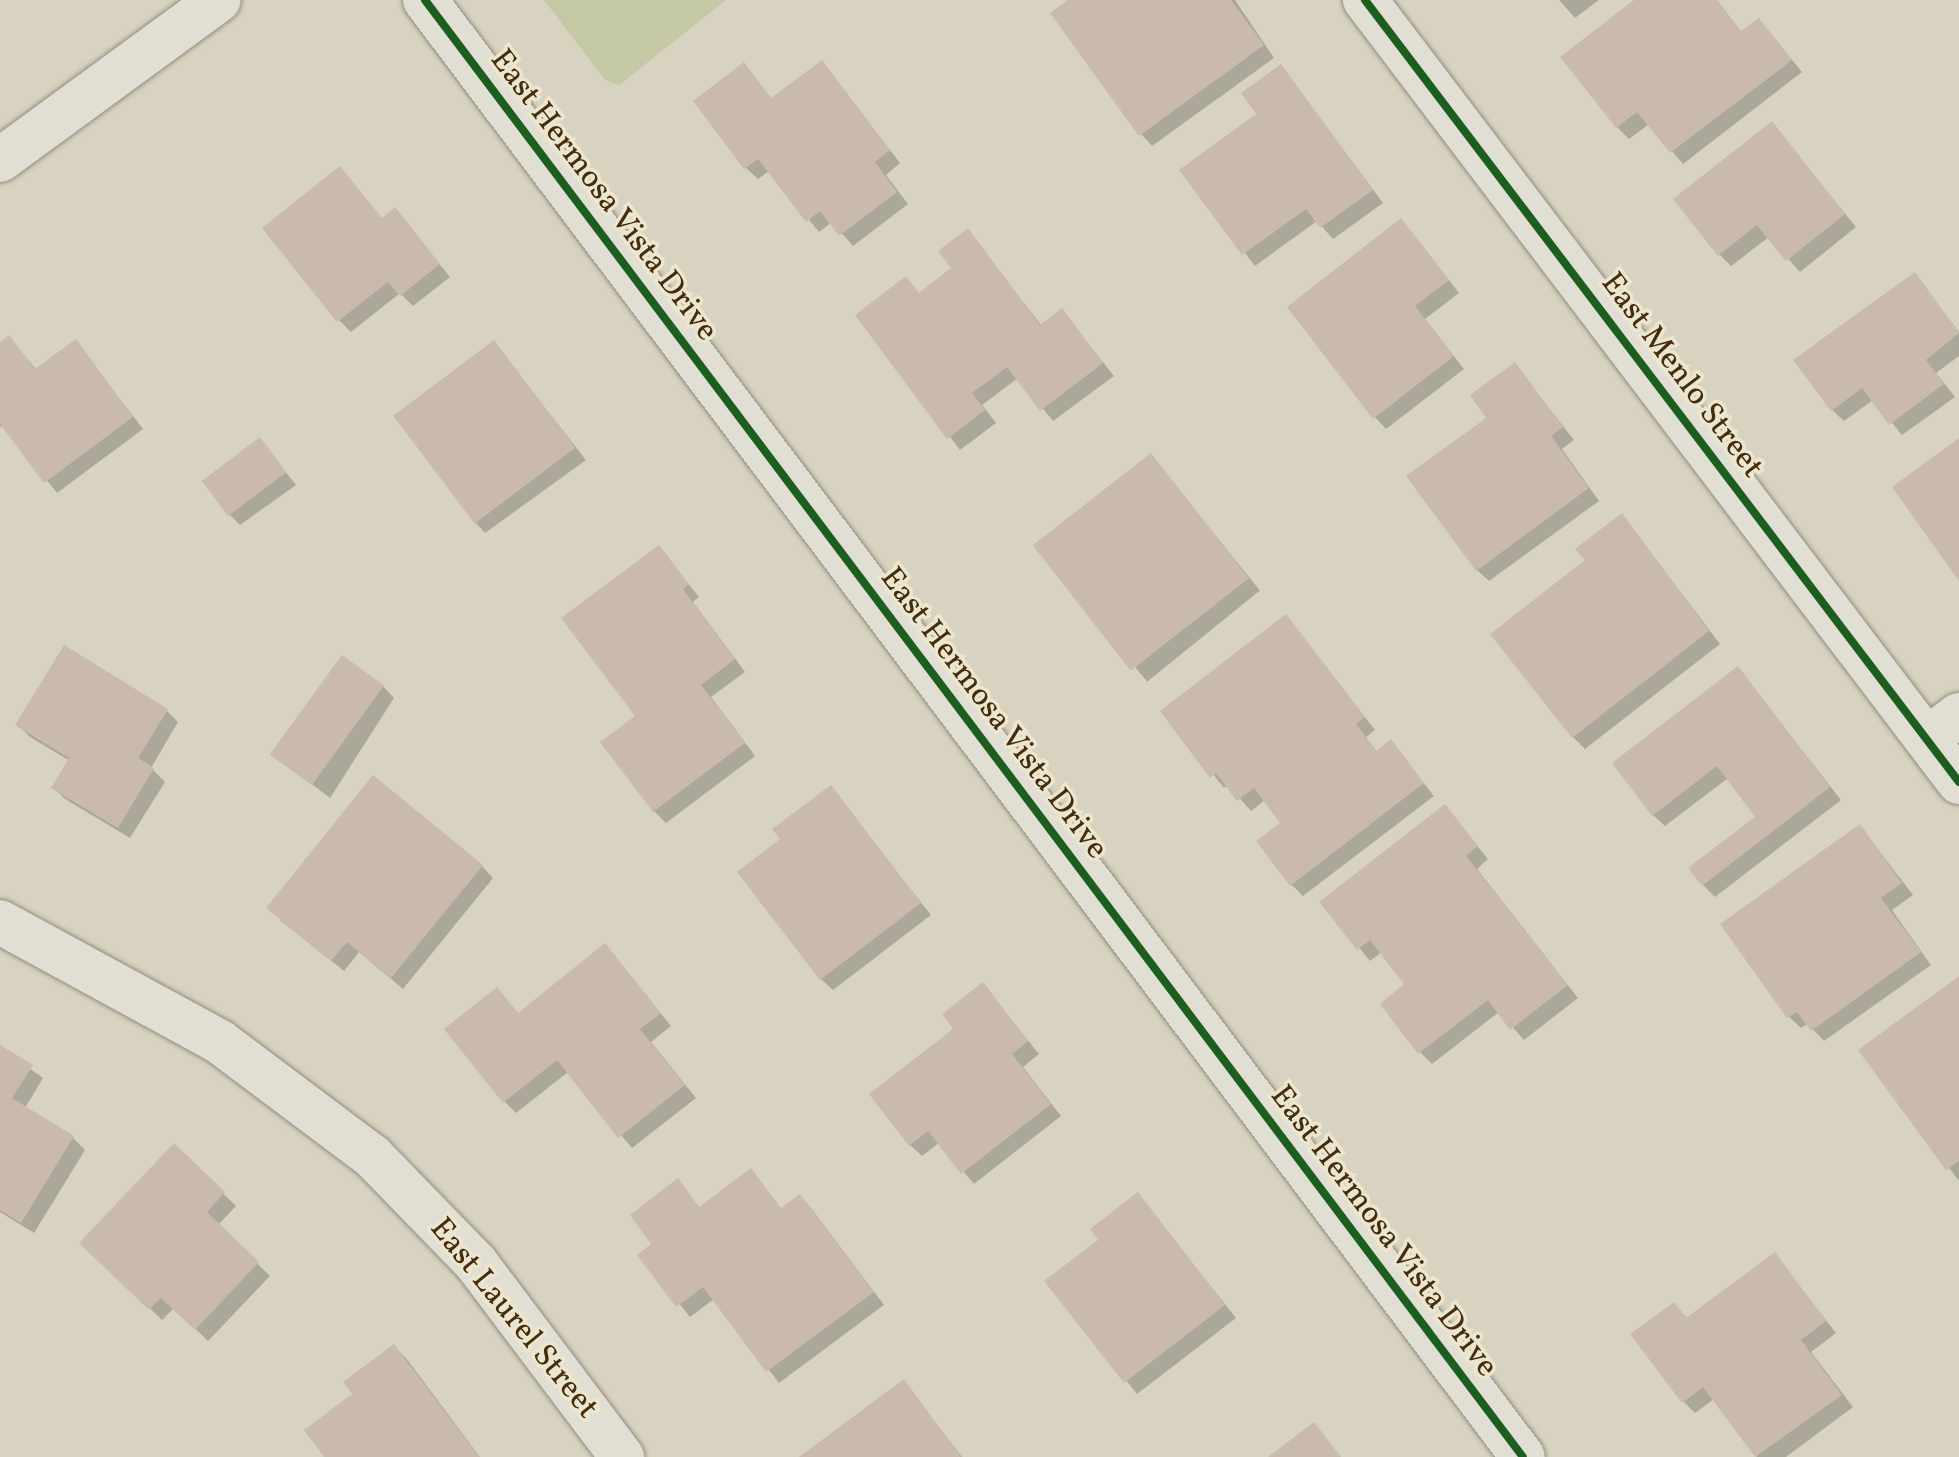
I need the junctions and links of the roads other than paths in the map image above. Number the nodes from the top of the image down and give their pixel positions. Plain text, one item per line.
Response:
1 (219, 0) edge
2 (425, 0) edge
3 (1365, 0) edge
4 (0, 160) edge
5 (1943, 727) edge
6 (1959, 782) edge
7 (0, 922) edge
8 (622, 1457) edge
9 (1523, 1457) edge

1 - 4 street
2 - 9 street, East Hermosa Vista Drive
3 - 5 street, East Menlo Street
5 - 6 street, East Menlo Street
7 - 8 street, East Laurel Street

